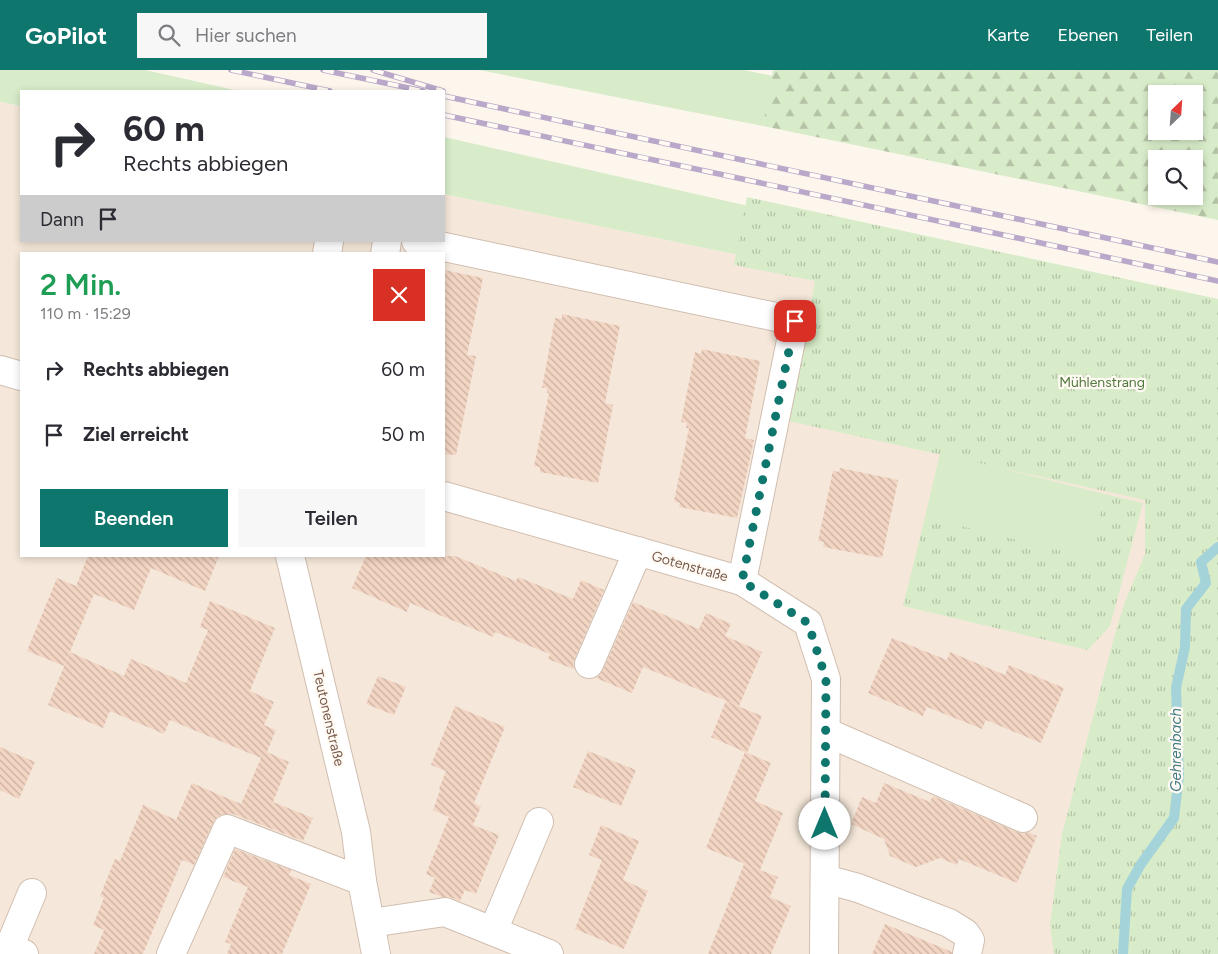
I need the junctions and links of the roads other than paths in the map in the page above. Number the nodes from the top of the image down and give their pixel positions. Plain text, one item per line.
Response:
1 (421, 242) edge
2 (0, 370) edge
3 (20, 376) edge
4 (445, 496) edge
5 (638, 551) junction
6 (290, 557) edge
7 (742, 581) junction
8 (589, 664) dead end
9 (826, 732) junction
10 (1023, 818) dead end
11 (539, 822) dead end
12 (825, 878) junction
13 (362, 881) junction
14 (32, 893) dead end
15 (371, 923) junction
16 (493, 931) junction
17 (24, 954) edge
18 (171, 954) edge
19 (376, 954) edge
20 (549, 954) edge
21 (824, 954) edge
22 (967, 954) edge

1 - 7 street
2 - 3 street
4 - 5 street, Gotenstraße
5 - 7 street, Gotenstraße
5 - 8 street
6 - 13 street, Teutonenstraße
7 - 9 street, Gotenstraße
9 - 10 street
9 - 12 street, Gotenstraße
11 - 16 street
12 - 21 street, Gotenstraße
12 - 22 street
13 - 15 street, Teutonenstraße
13 - 18 street
14 - 17 street
15 - 16 street
15 - 19 street, Teutonenstraße
16 - 20 street

